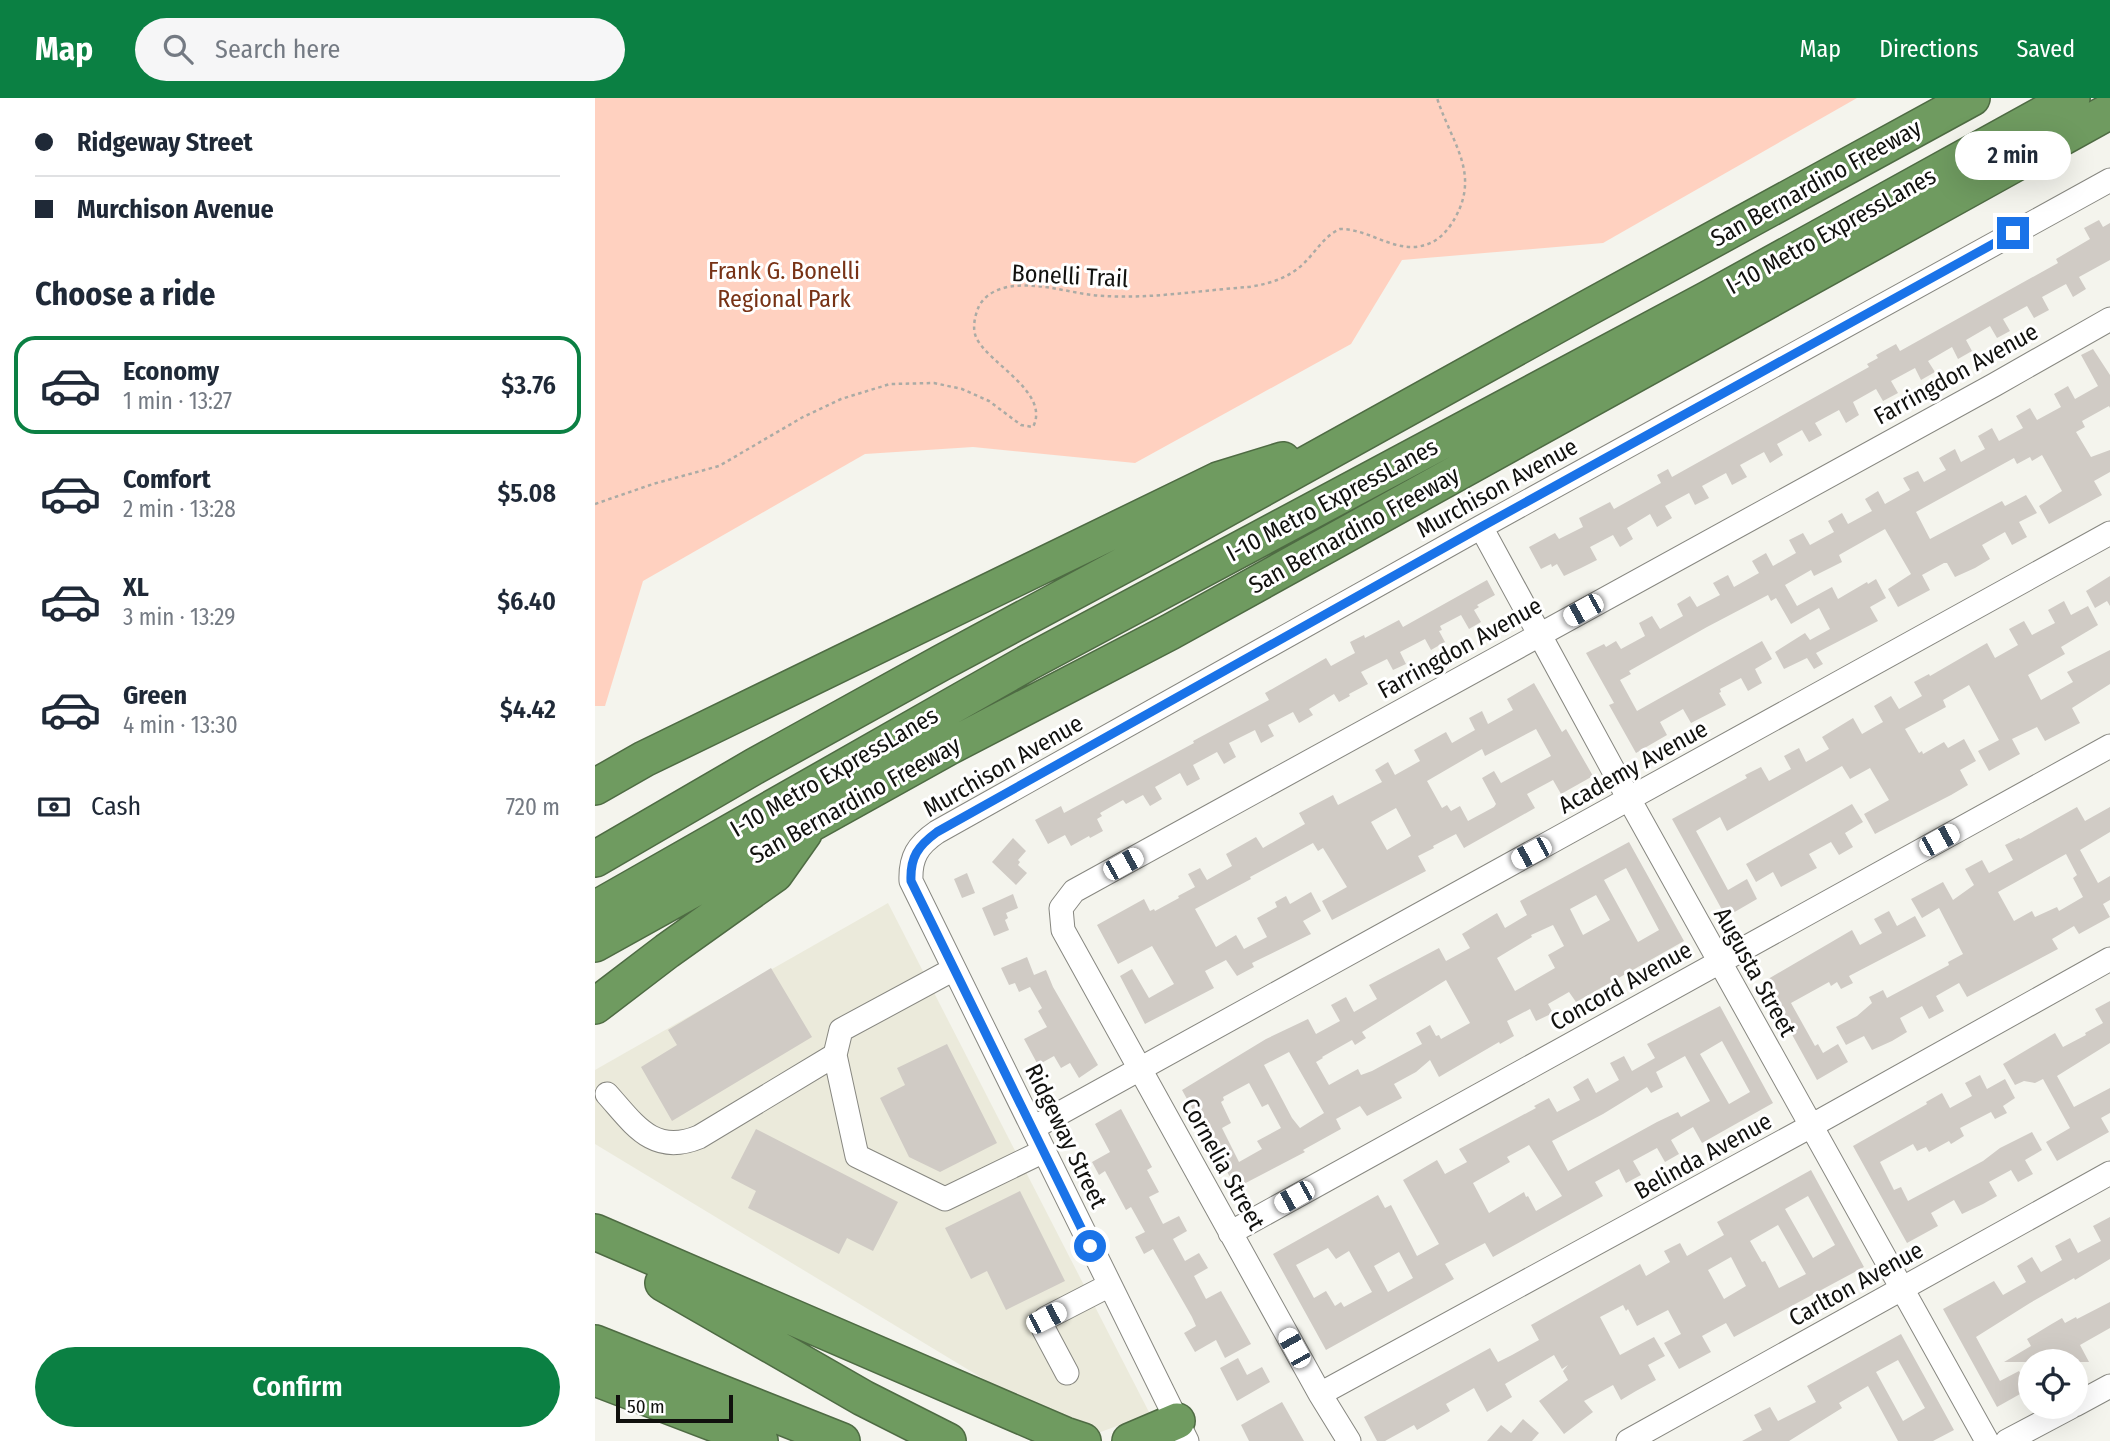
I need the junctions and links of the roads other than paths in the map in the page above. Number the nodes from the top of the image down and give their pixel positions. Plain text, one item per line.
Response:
1 (1972, 98) edge
2 (2027, 98) edge
3 (2072, 98) edge
4 (2110, 111) edge
5 (2110, 180) edge
6 (2110, 318) edge
7 (1353, 438) junction
8 (1481, 527) junction
9 (2110, 533) edge
10 (1538, 634) junction
11 (2110, 746) edge
12 (644, 760) junction
13 (595, 774) edge
14 (595, 787) edge
15 (1629, 799) junction
16 (811, 824) junction
17 (915, 851) joint
18 (595, 859) edge
19 (595, 886) edge
20 (1061, 908) joint
21 (595, 909) edge
22 (595, 944) edge
23 (2110, 960) edge
24 (1720, 962) junction
25 (954, 969) junction
26 (595, 1006) edge
27 (835, 1055) junction
28 (1140, 1068) junction
29 (607, 1094) dead end
30 (1811, 1126) junction
31 (1033, 1128) junction
32 (1044, 1151) junction
33 (2110, 1173) edge
34 (595, 1232) edge
35 (1230, 1233) junction
36 (595, 1242) edge
37 (1110, 1286) junction
38 (1901, 1289) junction
39 (595, 1343) edge
40 (1067, 1373) dead end
41 (595, 1378) edge
42 (2110, 1387) edge
43 (1320, 1395) junction
44 (2088, 1398) edge
45 (2048, 1419) edge
46 (1182, 1431) edge
47 (760, 1441) edge
48 (842, 1441) edge
49 (948, 1441) edge
50 (1083, 1441) edge
51 (1130, 1441) edge
52 (1349, 1441) edge
53 (1628, 1441) edge
54 (1987, 1441) edge
55 (2007, 1441) edge

1 - 7 highway, San Bernardino Freeway
2 - 19 highway, I-10 Metro ExpressLanes
3 - 21 highway, I-10 Metro ExpressLanes
4 - 16 highway, San Bernardino Freeway
5 - 8 street, Murchison Avenue
6 - 10 street, Farringdon Avenue
7 - 12 highway
7 - 18 highway, San Bernardino Freeway
8 - 10 street, Augusta Street
8 - 17 street, Murchison Avenue
9 - 15 street, Academy Avenue
10 - 15 street, Augusta Street
10 - 20 street, Farringdon Avenue
11 - 24 street, Concord Avenue
12 - 13 highway
12 - 14 highway
15 - 24 street, Augusta Street
15 - 28 street, Academy Avenue
16 - 22 highway, San Bernardino Freeway
16 - 26 highway
17 - 25 street, Ridgeway Street
20 - 28 street, Cornelia Street
23 - 30 street, Belinda Avenue
24 - 30 street, Augusta Street
24 - 35 street, Concord Avenue
25 - 27 street
25 - 31 street, Ridgeway Street
27 - 29 street
27 - 32 street
28 - 31 street, Academy Avenue
28 - 35 street, Cornelia Street
30 - 38 street, Augusta Street
30 - 43 street, Belinda Avenue
31 - 32 street, Ridgeway Street
32 - 37 street, Ridgeway Street
33 - 38 street, Carlton Avenue
34 - 50 highway
35 - 43 street, Cornelia Street
36 - 49 highway
37 - 40 street
37 - 46 street, Ridgeway Street
38 - 53 street, Carlton Avenue
38 - 54 street, Augusta Street
39 - 48 highway
41 - 47 highway
42 - 44 street
43 - 52 street, Cornelia Street
45 - 55 street
46 - 51 highway

